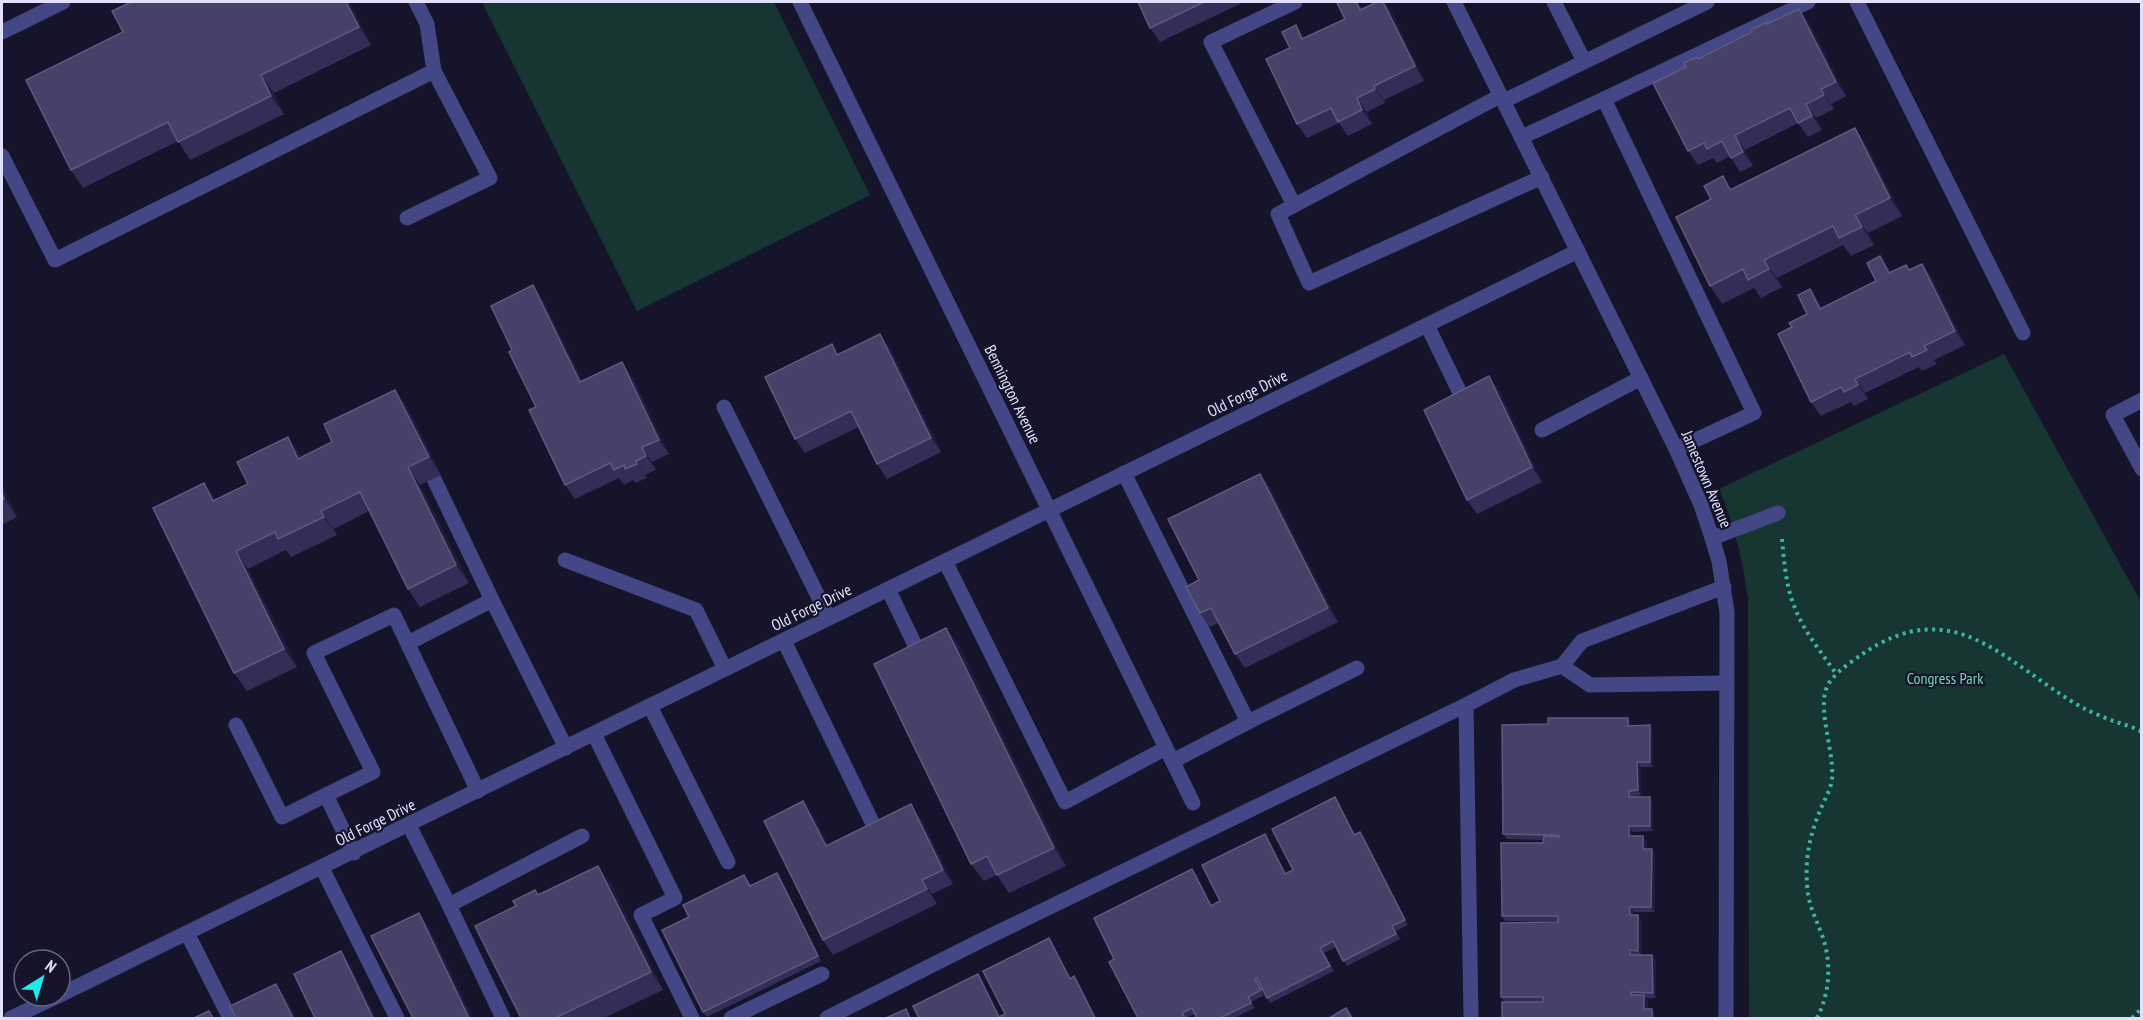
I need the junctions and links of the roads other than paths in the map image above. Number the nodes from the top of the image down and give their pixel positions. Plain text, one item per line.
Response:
1 (63, 2) edge
2 (416, 2) edge
3 (800, 2) edge
4 (1295, 2) edge
5 (1454, 2) edge
6 (1554, 2) edge
7 (1707, 2) edge
8 (1808, 2) edge
9 (1857, 2) edge
10 (2, 32) edge
11 (1584, 62) junction
12 (434, 71) junction
13 (1502, 98) junction
14 (1604, 99) junction
15 (1522, 136) junction
16 (2, 156) edge
17 (1542, 177) junction
18 (1294, 205) junction
19 (407, 218) dead end
20 (1578, 251) junction
21 (1427, 325) junction
22 (2023, 333) dead end
23 (1641, 378) junction
24 (2142, 400) edge
25 (1464, 401) edge
26 (724, 407) dead end
27 (1542, 430) dead end
28 (1676, 449) junction
29 (2142, 469) edge
30 (1124, 473) junction
31 (434, 479) dead end
32 (1050, 510) junction
33 (1778, 513) road end
34 (1712, 538) junction
35 (565, 561) dead end
36 (945, 561) junction
37 (1724, 587) junction
38 (888, 589) junction
39 (492, 600) junction
40 (829, 618) junction
41 (784, 640) junction
42 (408, 643) junction
43 (916, 647) edge
44 (1562, 666) junction
45 (1357, 668) dead end
46 (725, 669) junction
47 (1727, 683) junction
48 (1466, 705) junction
49 (650, 706) junction
50 (1248, 722) junction
51 (236, 725) dead end
52 (594, 734) junction
53 (566, 748) junction
54 (1170, 754) junction
55 (478, 791) junction
56 (326, 795) junction
57 (1193, 803) dead end
58 (873, 824) edge
59 (409, 825) junction
60 (582, 836) dead end
61 (354, 853) junction
62 (728, 862) dead end
63 (322, 868) junction
64 (448, 905) junction
65 (188, 933) junction
66 (822, 974) dead end
67 (72, 989) edge
68 (32, 1008) edge
69 (11, 1018) edge
70 (230, 1018) edge
71 (397, 1018) edge
72 (503, 1018) edge
73 (692, 1018) edge
74 (731, 1018) edge
75 (827, 1018) edge
76 (1471, 1018) edge
77 (1726, 1018) edge

1 - 10 street
2 - 12 street
3 - 32 street, Bennington Avenue
4 - 18 street
5 - 13 street, Jamestown Avenue
6 - 11 street
7 - 11 street
8 - 14 street
9 - 22 street
11 - 13 street
12 - 16 street
12 - 19 street
13 - 15 street, Jamestown Avenue
13 - 18 street
14 - 15 street
14 - 28 street
15 - 17 street, Jamestown Avenue
17 - 18 street
17 - 20 street, Jamestown Avenue
20 - 21 street, Old Forge Drive
20 - 23 street, Jamestown Avenue
21 - 25 street
21 - 30 street, Old Forge Drive
23 - 27 street
23 - 28 street, Jamestown Avenue
24 - 29 street
26 - 40 street
28 - 34 street, Jamestown Avenue
30 - 32 street, Old Forge Drive
30 - 50 street
31 - 39 street
32 - 36 street, Old Forge Drive
32 - 54 street, Bennington Avenue
33 - 34 street
34 - 37 street, Jamestown Avenue
35 - 46 street
36 - 38 street, Old Forge Drive
36 - 54 street
37 - 44 street
37 - 47 street, Jamestown Avenue
38 - 40 street, Old Forge Drive
38 - 43 street
39 - 42 street
39 - 53 street
40 - 41 street, Old Forge Drive
41 - 46 street, Old Forge Drive
41 - 58 street
42 - 55 street
42 - 56 street
44 - 47 street
44 - 48 street
45 - 50 street
46 - 49 street, Old Forge Drive
47 - 77 street, Jamestown Avenue
48 - 75 street
48 - 76 street
49 - 52 street, Old Forge Drive
49 - 62 street
50 - 54 street
51 - 56 street
52 - 53 street, Old Forge Drive
52 - 73 street
53 - 55 street, Old Forge Drive
54 - 57 street, Bennington Avenue
55 - 59 street, Old Forge Drive
56 - 61 street
59 - 61 street, Old Forge Drive
59 - 64 street
60 - 64 street
61 - 63 street, Old Forge Drive
63 - 65 street, Old Forge Drive
63 - 71 street
64 - 72 street
65 - 67 street, Old Forge Drive
65 - 70 street
66 - 74 street
68 - 69 street, Old Forge Drive

